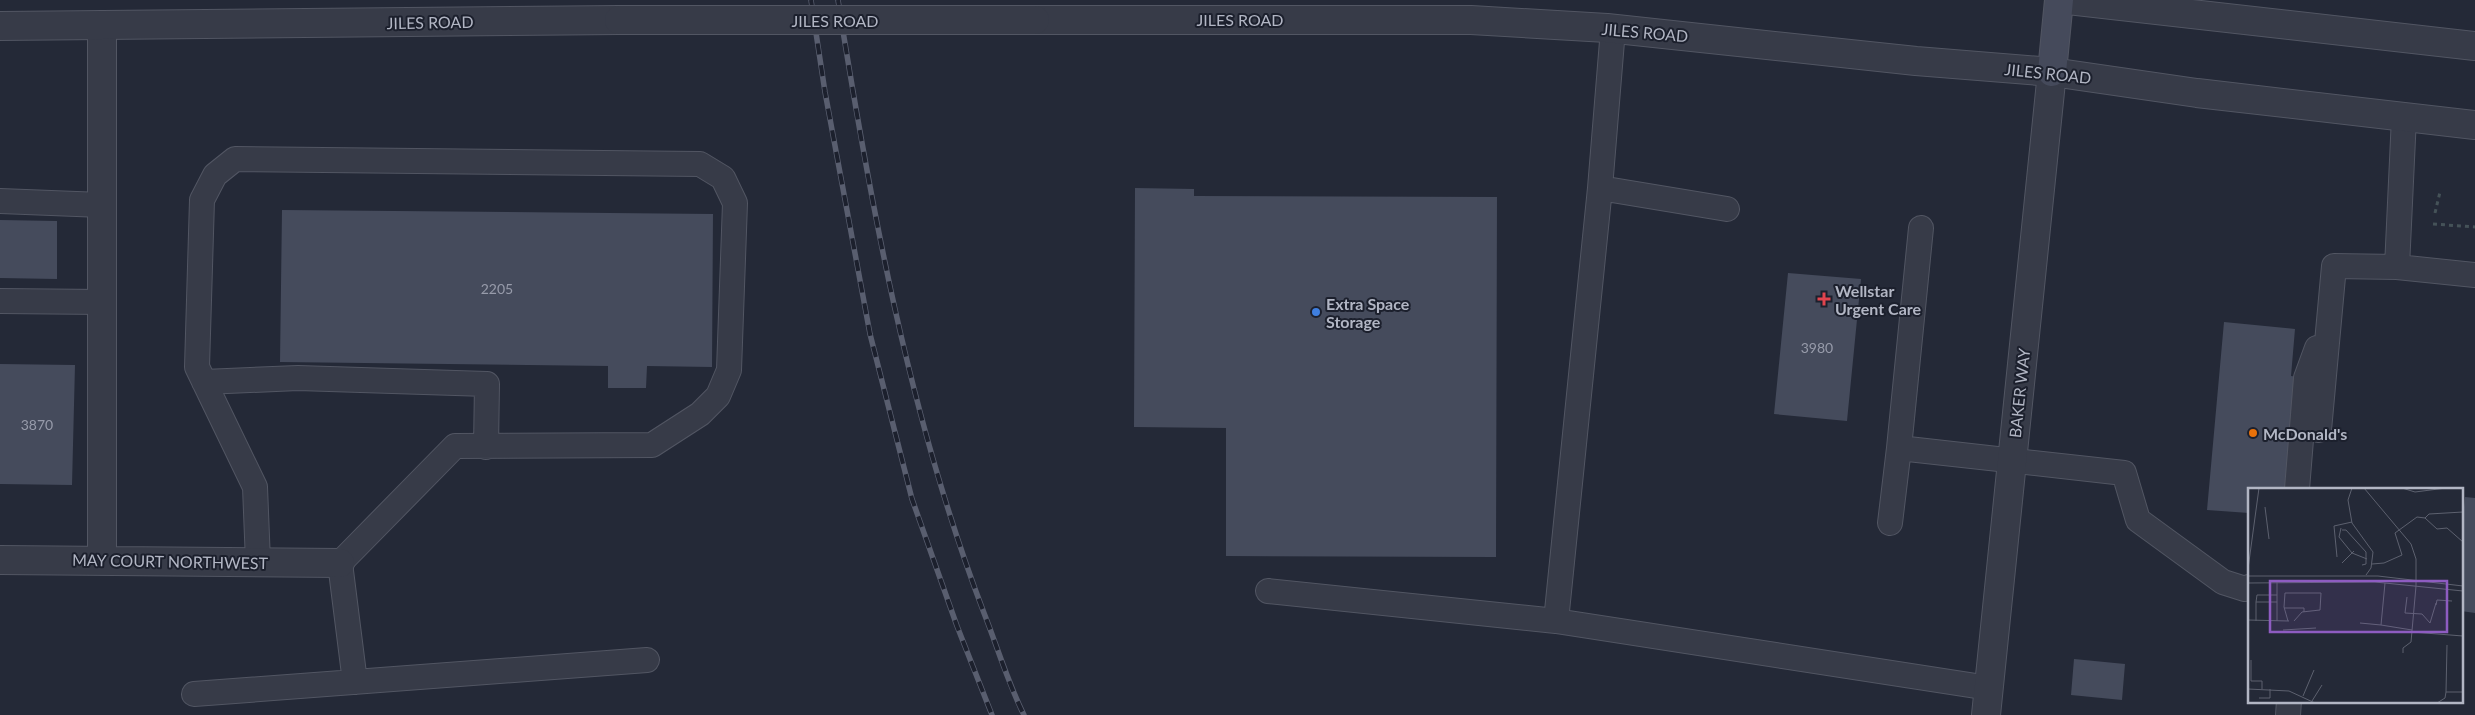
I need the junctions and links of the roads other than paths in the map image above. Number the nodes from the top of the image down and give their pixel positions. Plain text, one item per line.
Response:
1 (2060, 0) edge
2 (2068, 0) edge
3 (102, 25) junction
4 (0, 26) edge
5 (1613, 29) junction
6 (2475, 46) edge
7 (2052, 72) junction
8 (2404, 117) junction
9 (2475, 124) edge
10 (1600, 188) junction
11 (0, 201) edge
12 (102, 205) junction
13 (1727, 209) dead end
14 (1921, 228) dead end
15 (2397, 267) junction
16 (2475, 275) edge
17 (0, 301) edge
18 (102, 302) junction
19 (2330, 313) junction
20 (204, 382) junction
21 (2319, 430) dead end
22 (486, 447) junction
23 (1899, 448) junction
24 (2012, 461) junction
25 (2297, 488) edge
26 (1890, 523) dead end
27 (0, 560) edge
28 (102, 560) junction
29 (258, 562) junction
30 (340, 563) junction
31 (2248, 588) edge
32 (1268, 591) dead end
33 (1556, 621) junction
34 (647, 660) dead end
35 (355, 682) junction
36 (1988, 688) junction
37 (194, 694) dead end
38 (2289, 702) edge
39 (1986, 715) edge
40 (2288, 715) edge

1 - 7 main road
2 - 6 street
3 - 4 street, JILES ROAD
3 - 5 street, JILES ROAD, bridge
3 - 12 street
5 - 7 street, JILES ROAD
5 - 10 lane
7 - 8 street, JILES ROAD
7 - 24 street, BAKER WAY
8 - 9 street, JILES ROAD
8 - 15 lane
10 - 13 lane
10 - 33 lane
11 - 12 lane
12 - 18 street
14 - 23 lane
15 - 16 lane
15 - 19 lane
17 - 18 lane
18 - 28 street
19 - 21 lane
19 - 25 lane
20 - 22 lane
20 - 22 lane
20 - 29 lane
22 - 30 lane
23 - 24 lane
23 - 26 lane
24 - 31 lane
24 - 36 street, BAKER WAY
27 - 28 street, MAY COURT NORTHWEST
28 - 29 street, MAY COURT NORTHWEST
29 - 30 street, MAY COURT NORTHWEST
30 - 35 lane
32 - 33 lane
33 - 36 lane
34 - 35 lane
35 - 37 lane
36 - 39 street, BAKER WAY
38 - 40 lane

